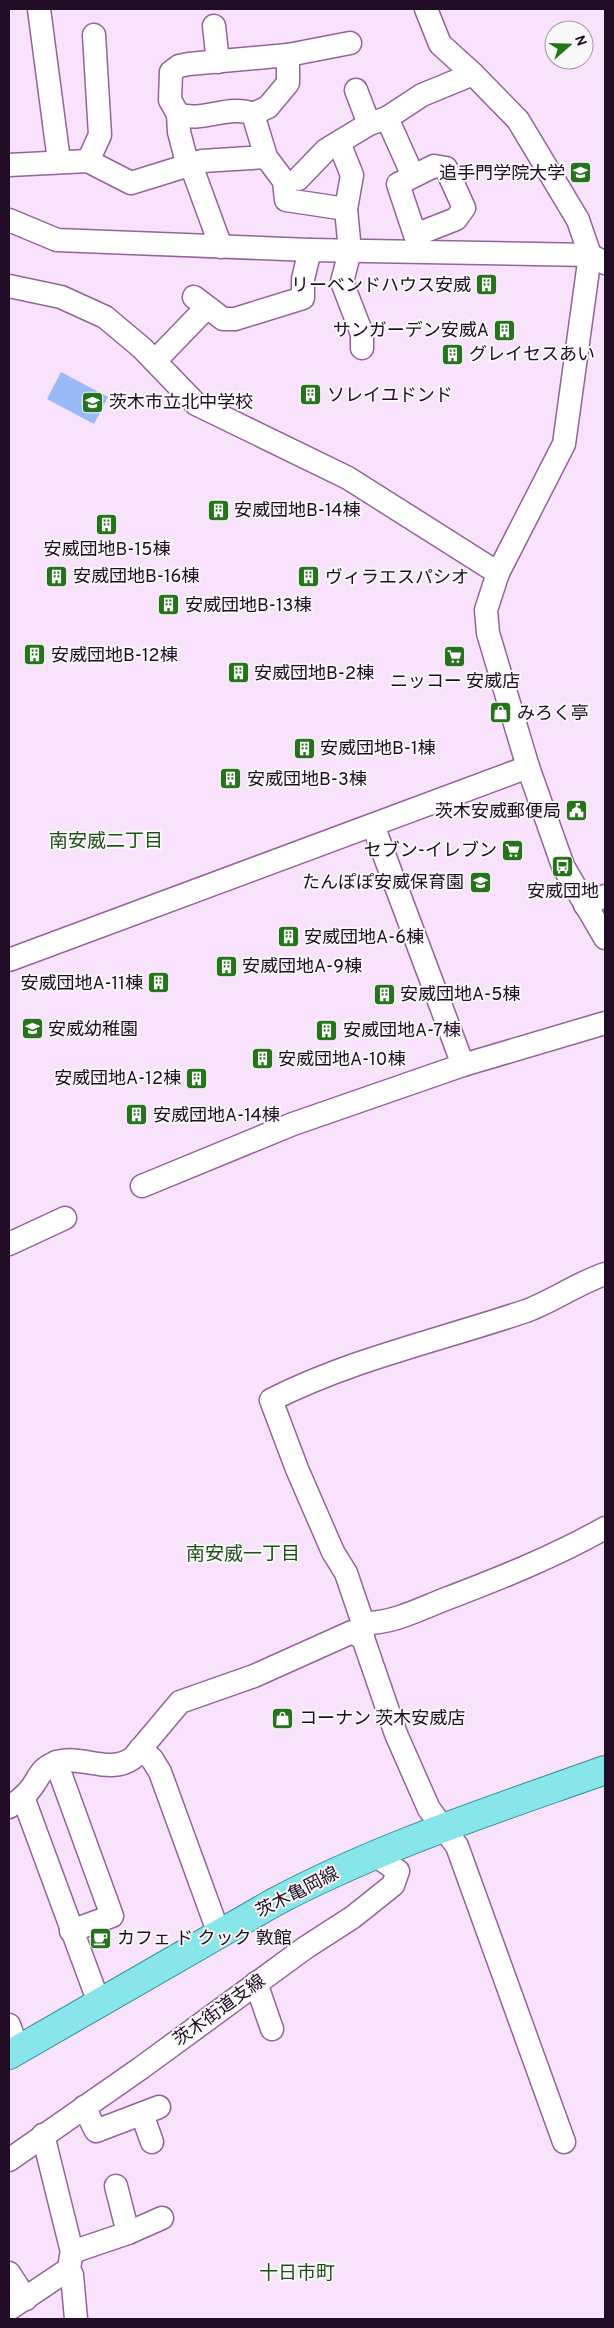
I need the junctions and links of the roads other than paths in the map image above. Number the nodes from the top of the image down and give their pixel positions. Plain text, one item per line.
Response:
1 (39, 9) edge
2 (426, 9) edge
3 (214, 26) dead end
4 (94, 34) dead end
5 (350, 43) dead end
6 (288, 55) junction
7 (218, 62) junction
8 (473, 74) junction
9 (356, 90) dead end
10 (178, 114) junction
11 (254, 114) junction
12 (378, 121) junction
13 (339, 143) junction
14 (266, 157) junction
15 (12, 161) edge
16 (59, 161) junction
17 (88, 161) junction
18 (190, 165) junction
19 (412, 176) dead end
20 (298, 178) dead end
21 (346, 209) junction
22 (9, 220) edge
23 (221, 247) junction
24 (310, 250) junction
25 (350, 251) junction
26 (600, 253) edge
27 (9, 286) edge
28 (362, 348) dead end
29 (155, 361) junction
30 (498, 573) junction
31 (528, 767) junction
32 (373, 825) junction
33 (595, 900) edge
34 (605, 938) edge
35 (9, 960) edge
36 (605, 1023) edge
37 (463, 1065) junction
38 (142, 1186) dead end
39 (65, 1218) dead end
40 (9, 1244) edge
41 (605, 1274) edge
42 (605, 1528) edge
43 (363, 1630) junction
44 (140, 1749) junction
45 (56, 1762) junction
46 (605, 1770) edge
47 (16, 1802) edge
48 (443, 1828) junction
49 (374, 1855) junction
50 (71, 1930) junction
51 (219, 1934) junction
52 (256, 1983) junction
53 (99, 2003) junction
54 (9, 2024) edge
55 (272, 2029) dead end
56 (13, 2053) edge
57 (84, 2107) junction
58 (43, 2135) junction
59 (152, 2142) dead end
60 (564, 2142) dead end
61 (9, 2160) edge
62 (116, 2186) dead end
63 (162, 2218) dead end
64 (128, 2234) junction
65 (70, 2260) junction
66 (9, 2273) edge
67 (17, 2304) edge
68 (76, 2319) edge

1 - 16 street
2 - 8 street
3 - 7 street
4 - 17 street
5 - 6 street
6 - 7 street
6 - 11 street
7 - 10 street
8 - 12 street
8 - 26 street
9 - 12 street
10 - 11 street
10 - 18 street
11 - 14 street
12 - 13 street
12 - 19 street
13 - 20 street
13 - 21 street
14 - 18 street
14 - 21 street
15 - 16 street
16 - 17 street
17 - 18 street
18 - 23 street
21 - 25 street
22 - 23 street
23 - 24 street
24 - 25 street
24 - 29 street
25 - 26 street
25 - 28 street
26 - 30 street
27 - 29 street
29 - 30 street
30 - 31 street
31 - 32 street
31 - 33 street
32 - 35 street
32 - 37 street
33 - 34 street
36 - 37 street
37 - 38 street
39 - 40 street
41 - 43 street
42 - 43 street
43 - 44 street
43 - 48 street
44 - 45 street
44 - 51 street
45 - 47 street
45 - 50 street
46 - 48 main road, 茨木亀岡線
47 - 50 street
48 - 49 main road, 茨木亀岡線
48 - 60 street
49 - 51 main road, 茨木亀岡線
49 - 52 street, 茨木街道支線
50 - 53 street
51 - 53 main road, 茨木亀岡線
52 - 55 street
52 - 57 street, 茨木街道支線
53 - 56 main road, 茨木亀岡線
54 - 56 street
57 - 58 street, 茨木街道支線
57 - 59 street
58 - 61 street, 茨木街道支線
58 - 65 street
62 - 64 street
63 - 64 street
64 - 65 street
65 - 67 street
65 - 68 street
66 - 67 street

